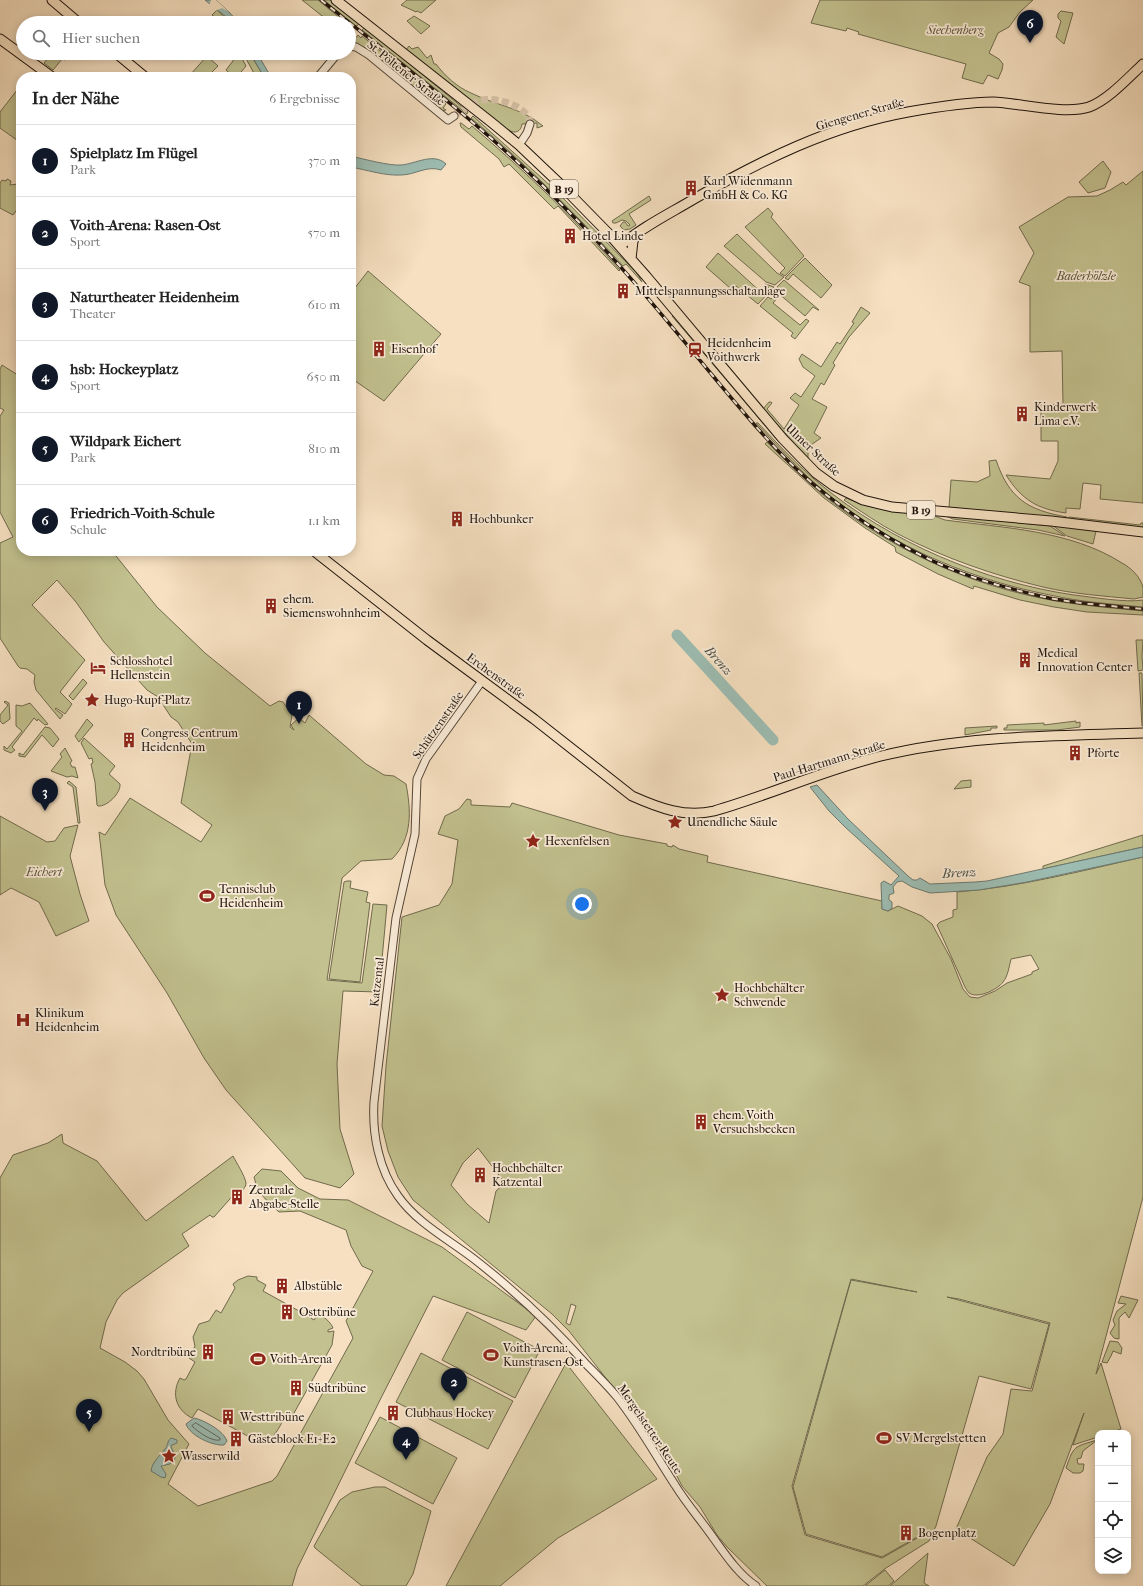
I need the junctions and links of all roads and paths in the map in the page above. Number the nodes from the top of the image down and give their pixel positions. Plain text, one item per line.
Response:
1 (52, 0) edge
2 (336, 0) edge
3 (70, 16) edge
4 (355, 16) edge
5 (356, 17) edge
6 (0, 39) edge
7 (356, 47) edge
8 (16, 51) edge
9 (29, 60) edge
10 (125, 60) edge
11 (332, 60) edge
12 (1143, 64) edge
13 (45, 72) edge
14 (140, 72) edge
15 (322, 72) edge
16 (451, 118) dead end
17 (530, 124) dead end
18 (519, 145) junction
19 (636, 234) junction
20 (620, 246) junction
21 (631, 259) junction
22 (1143, 532) edge
23 (320, 556) edge
24 (482, 681) junction
25 (1143, 733) edge
26 (416, 784) joint
27 (669, 810) joint
28 (390, 1182) joint
29 (756, 1586) edge

1 - 3 main road
2 - 4 main road, B 19
5 - 18 main road, B 19
6 - 8 main road
7 - 16 street, St. Pöltener Straße
9 - 13 main road
10 - 14 main road
11 - 15 street
12 - 19 main road, Giengener Straße
17 - 18 street
18 - 20 main road, B 19
19 - 20 main road, Giengener Straße
19 - 21 main road
20 - 21 main road, Ulmer Straße / B 19
21 - 22 main road, Ulmer Straße / B 19
23 - 24 main road, Erchenstraße
24 - 26 street, Schützenstraße
24 - 27 main road, Erchenstraße
25 - 27 main road, Paul-Hartmann-Straße
26 - 28 street, Katzental
28 - 29 street, Mergelstetter Reute

